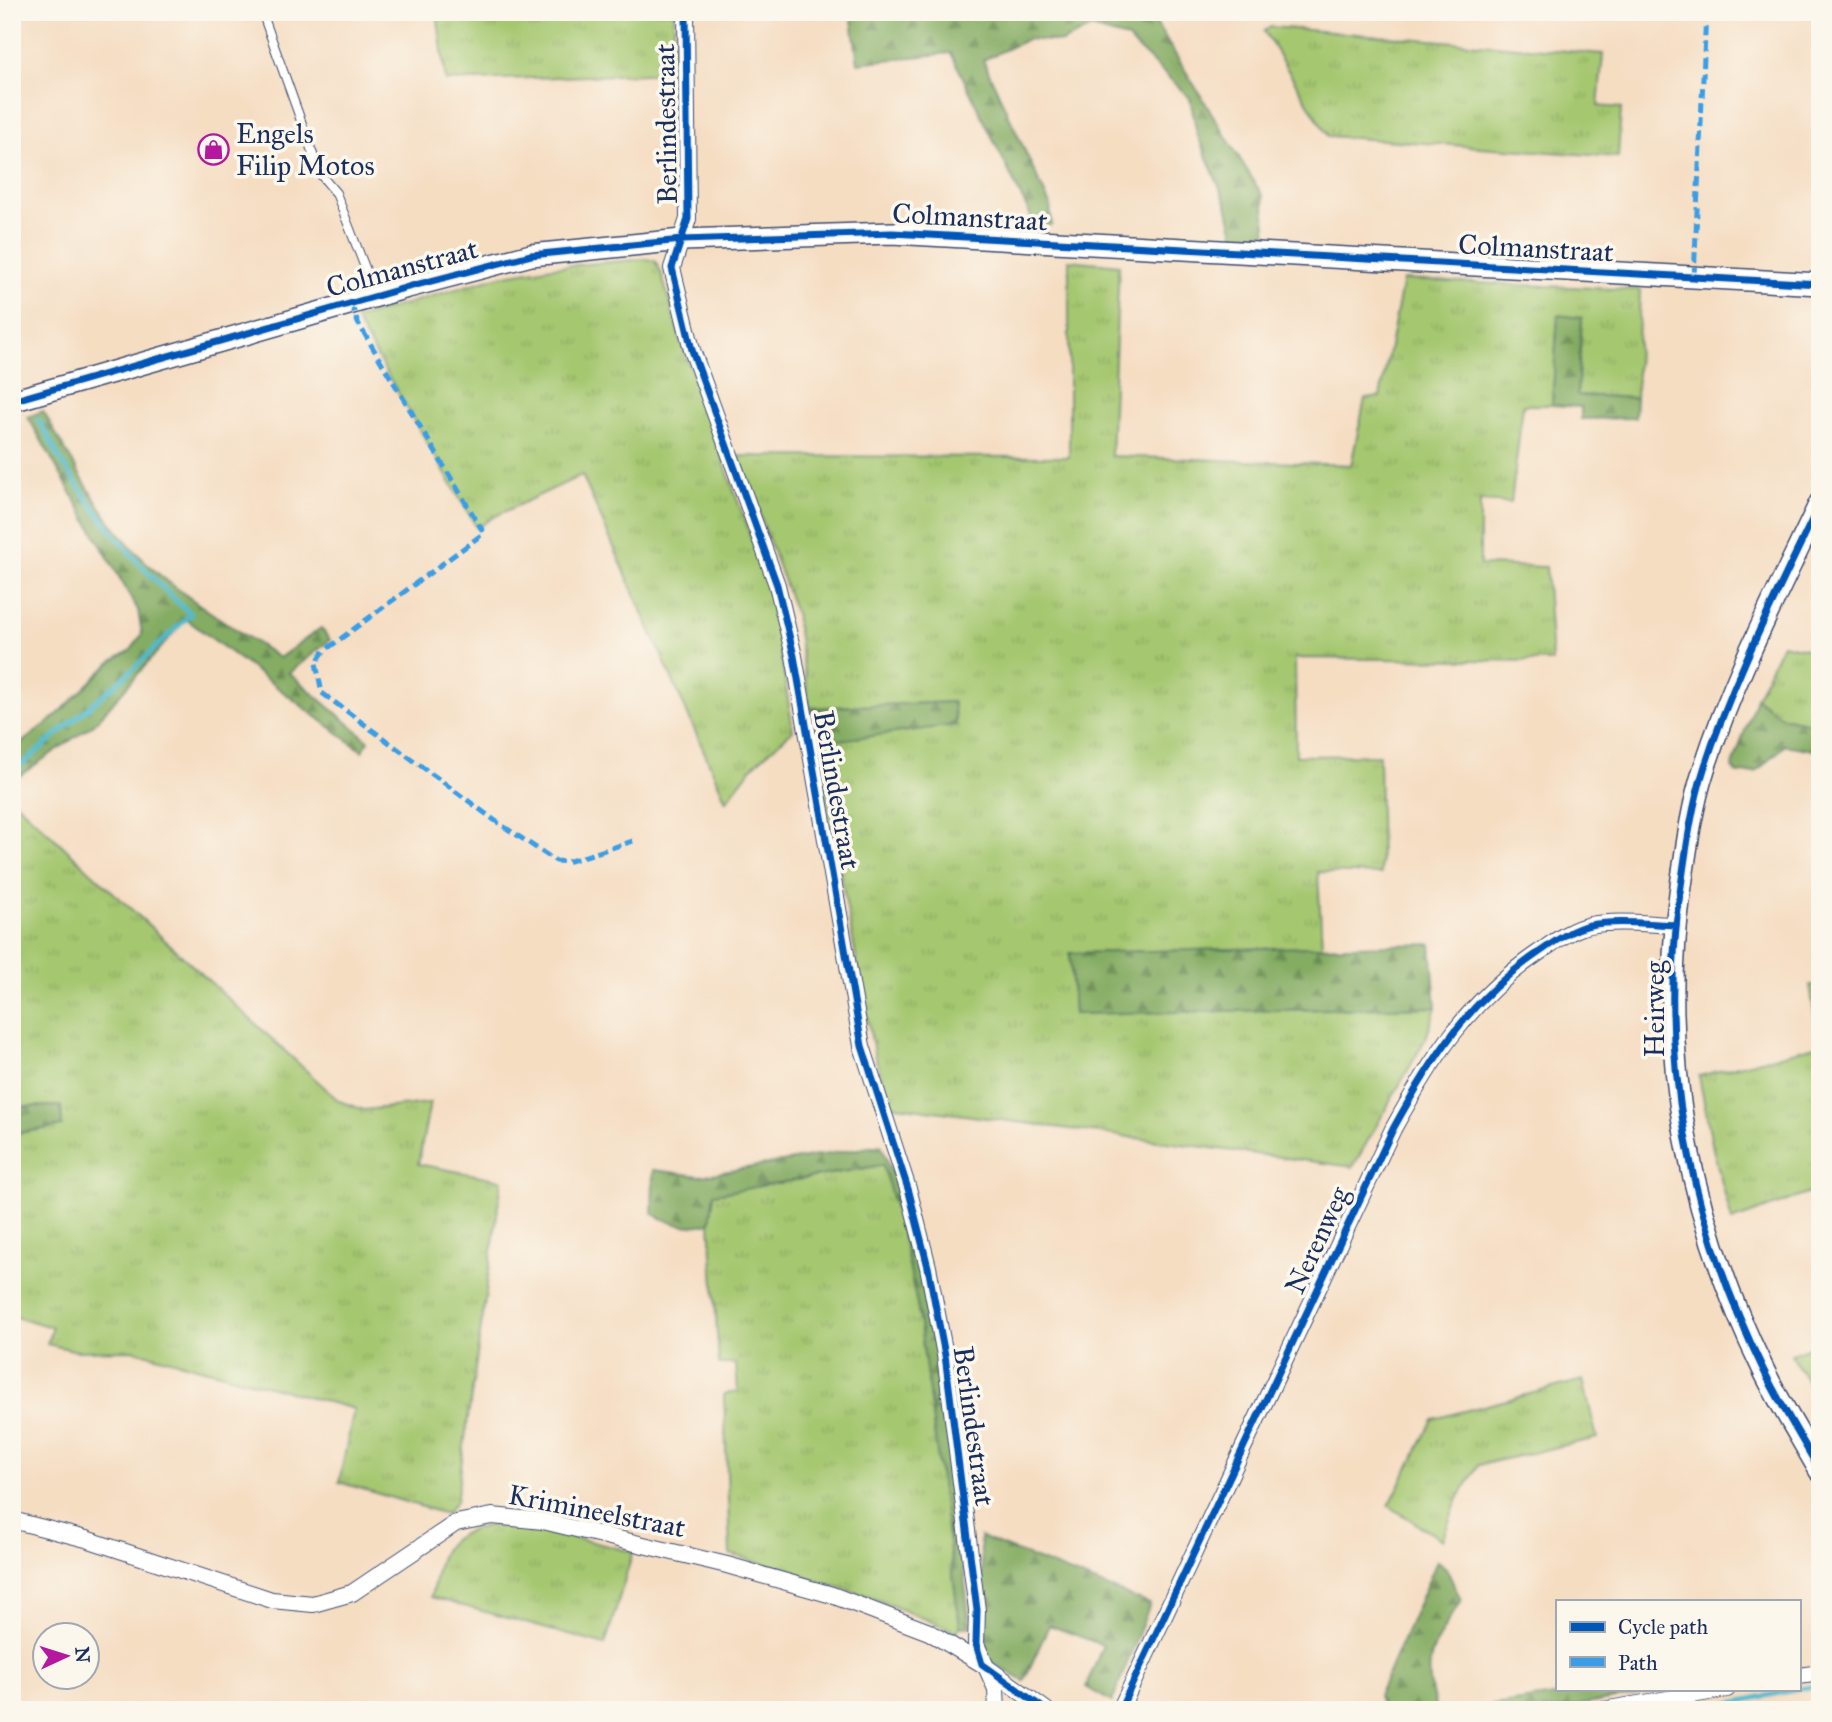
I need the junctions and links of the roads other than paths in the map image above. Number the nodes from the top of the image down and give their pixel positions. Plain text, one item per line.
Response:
1 (262, 12) edge
2 (686, 12) edge
3 (682, 240) junction
4 (1820, 284) edge
5 (376, 296) junction
6 (12, 401) edge
7 (1820, 503) edge
8 (1676, 925) junction
9 (1820, 1471) edge
10 (12, 1520) edge
11 (982, 1664) junction
12 (1820, 1673) edge
13 (1800, 1676) edge
14 (1721, 1690) edge
15 (997, 1710) edge
16 (1045, 1710) edge
17 (1120, 1710) edge
18 (1603, 1710) edge

1 - 5 lane
2 - 3 street, Berlindestraat
3 - 4 main road, Colmanstraat
3 - 5 main road, Colmanstraat
3 - 11 street, Berlindestraat
5 - 6 main road, Colmanstraat
7 - 8 main road, Heirweg
8 - 9 main road, Heirweg
8 - 17 street, Nerenweg
10 - 11 street, Krimineelstraat
11 - 15 street, Berlindestraat
11 - 16 street, Krimineelstraat
12 - 13 street
14 - 18 street

